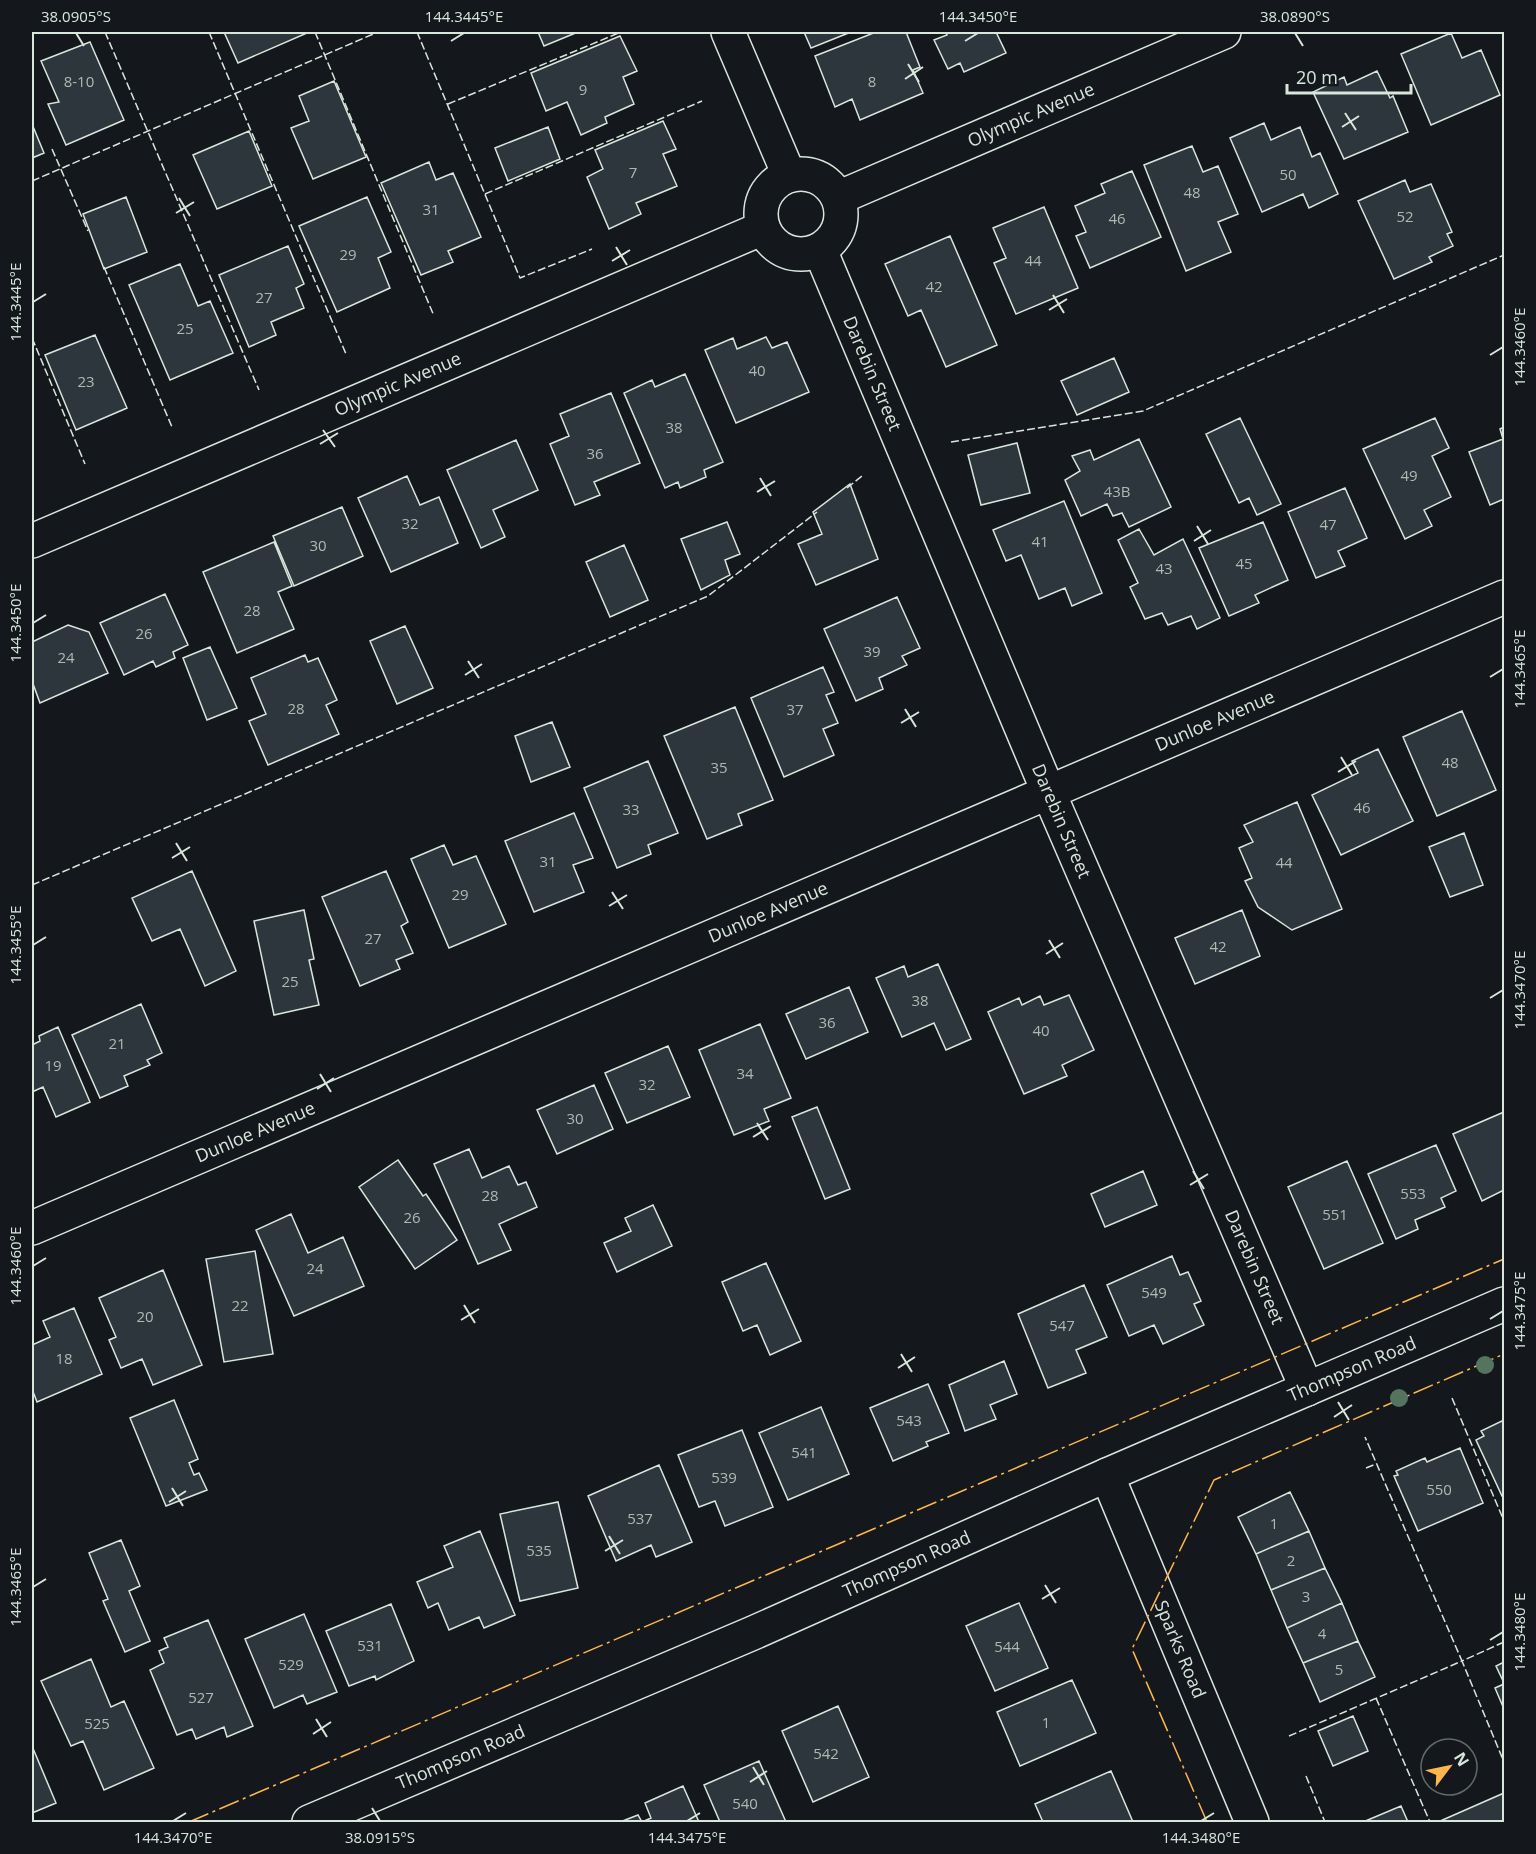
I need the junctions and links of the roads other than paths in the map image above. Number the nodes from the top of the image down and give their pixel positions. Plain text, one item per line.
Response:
1 (728, 32) edge
2 (1224, 32) edge
3 (789, 175) junction
4 (838, 198) junction
5 (763, 228) junction
6 (820, 250) junction
7 (32, 541) edge
8 (1504, 597) edge
9 (1048, 791) junction
10 (32, 1228) edge
11 (1504, 1304) edge
12 (1307, 1389) junction
13 (1107, 1475) junction
14 (309, 1822) edge
15 (1252, 1822) edge

1 - 3 street
2 - 4 street, Olympic Avenue
3 - 4 street
3 - 5 street
4 - 6 street
5 - 6 street
5 - 7 street, Olympic Avenue
6 - 9 street, Darebin Street
8 - 9 street, Dunloe Avenue
9 - 10 street, Dunloe Avenue
9 - 12 street, Darebin Street
11 - 12 street, Thompson Road
12 - 13 street, Thompson Road
13 - 14 street, Thompson Road
13 - 15 street, Sparks Road

